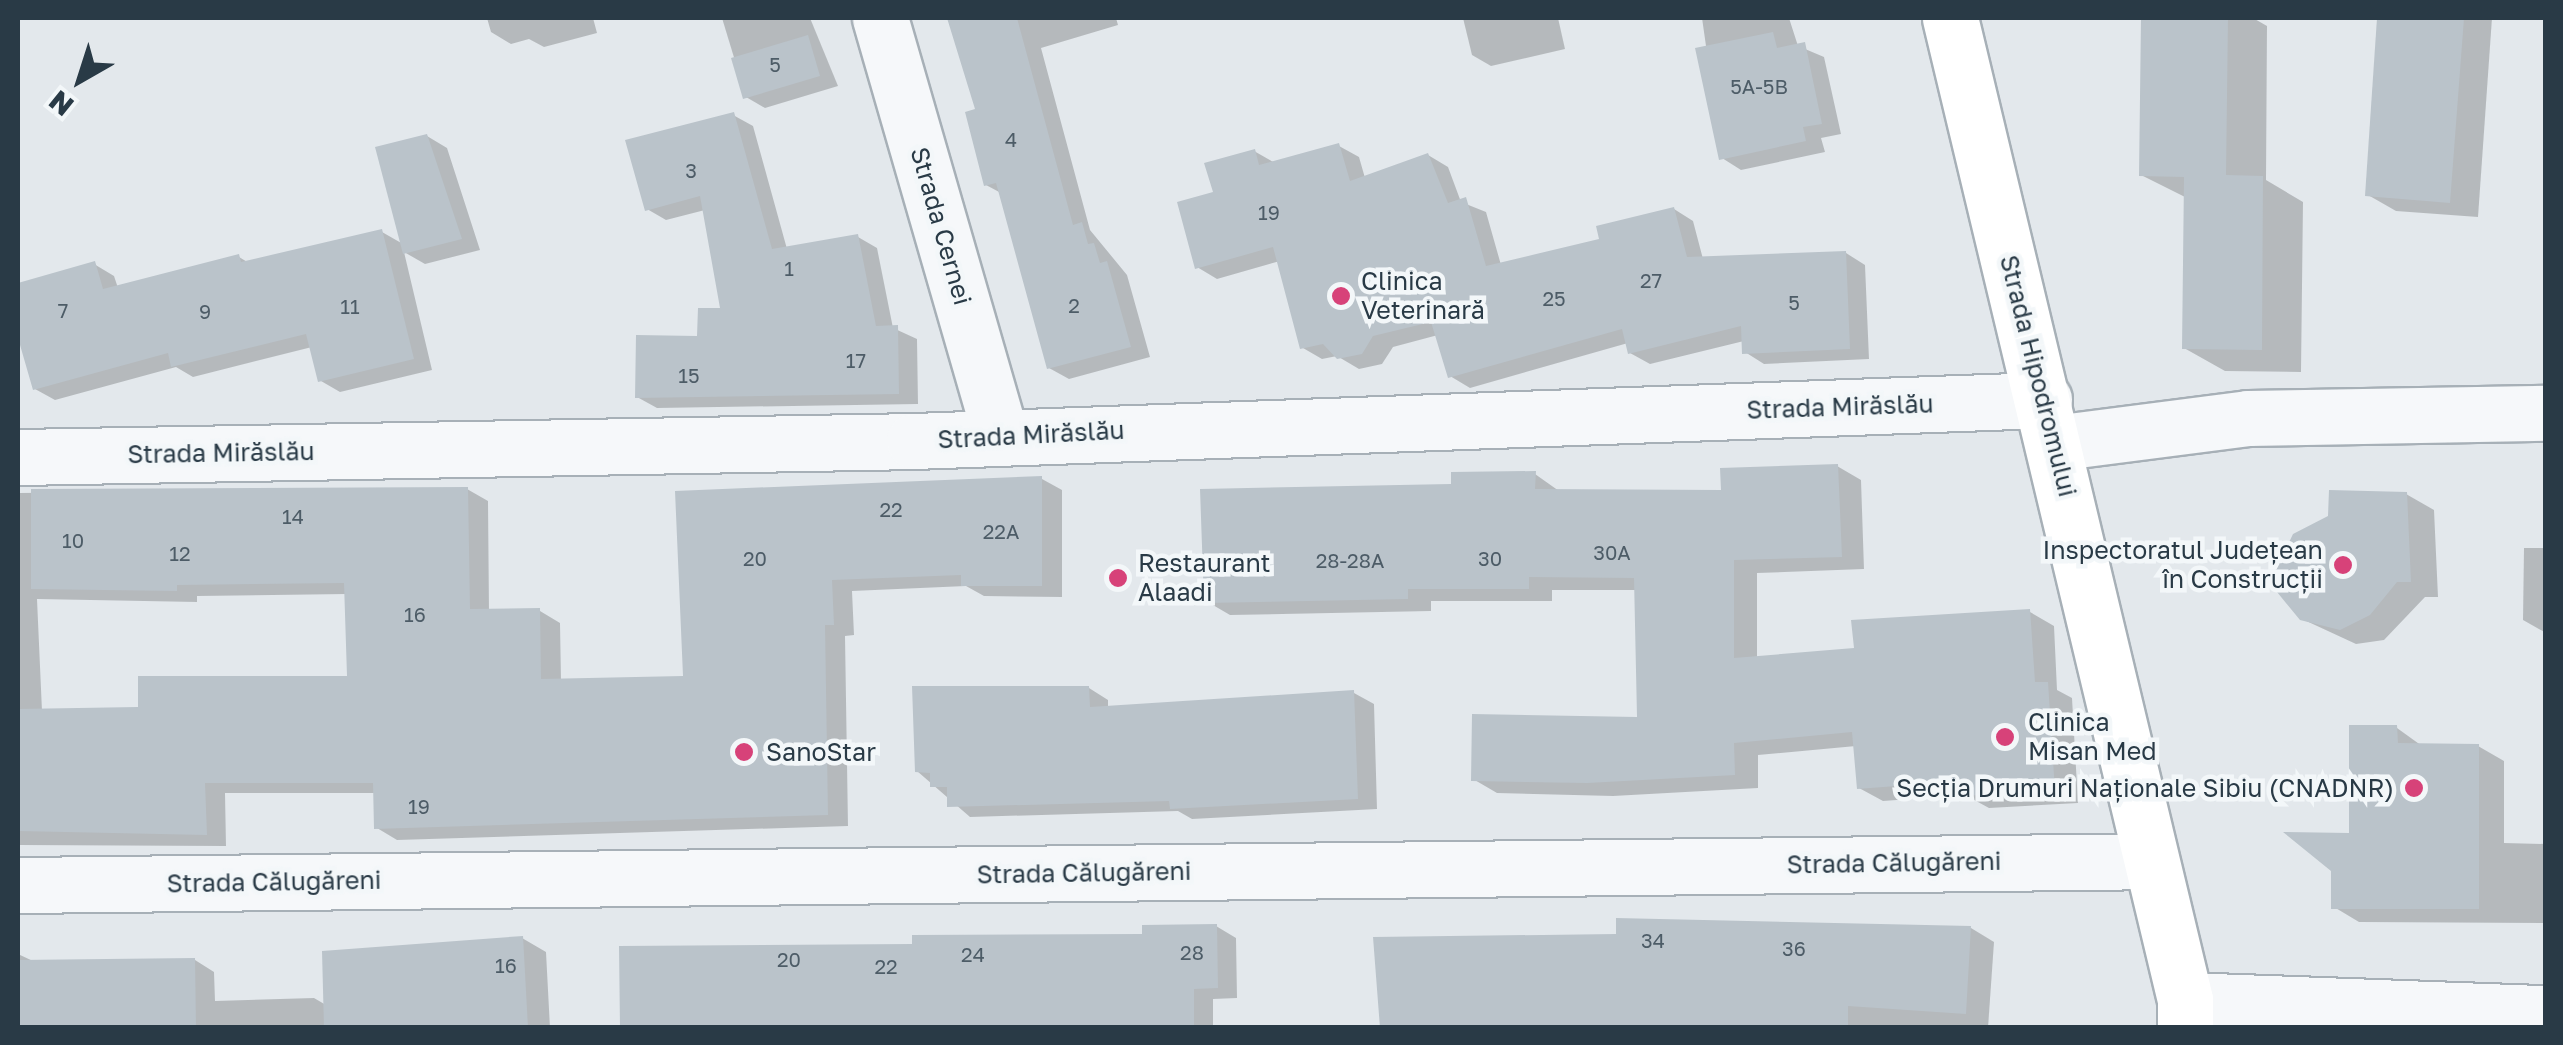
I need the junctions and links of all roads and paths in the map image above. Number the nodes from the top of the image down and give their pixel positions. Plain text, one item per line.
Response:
1 (880, 18) edge
2 (1950, 18) edge
3 (2546, 413) edge
4 (2049, 421) junction
5 (1000, 435) junction
6 (18, 457) edge
7 (2150, 861) junction
8 (18, 885) edge
9 (2546, 1013) edge
10 (2185, 1014) edge

1 - 5 street, Strada Cernei
2 - 4 street, Strada Hipodromului
3 - 4 street, Strada Mirăslău
4 - 5 street, Strada Mirăslău
4 - 7 street, Strada Hipodromului
5 - 6 street, Strada Mirăslău
7 - 8 street, Strada Călugăreni
7 - 10 street, Strada Hipodromului
9 - 10 street

